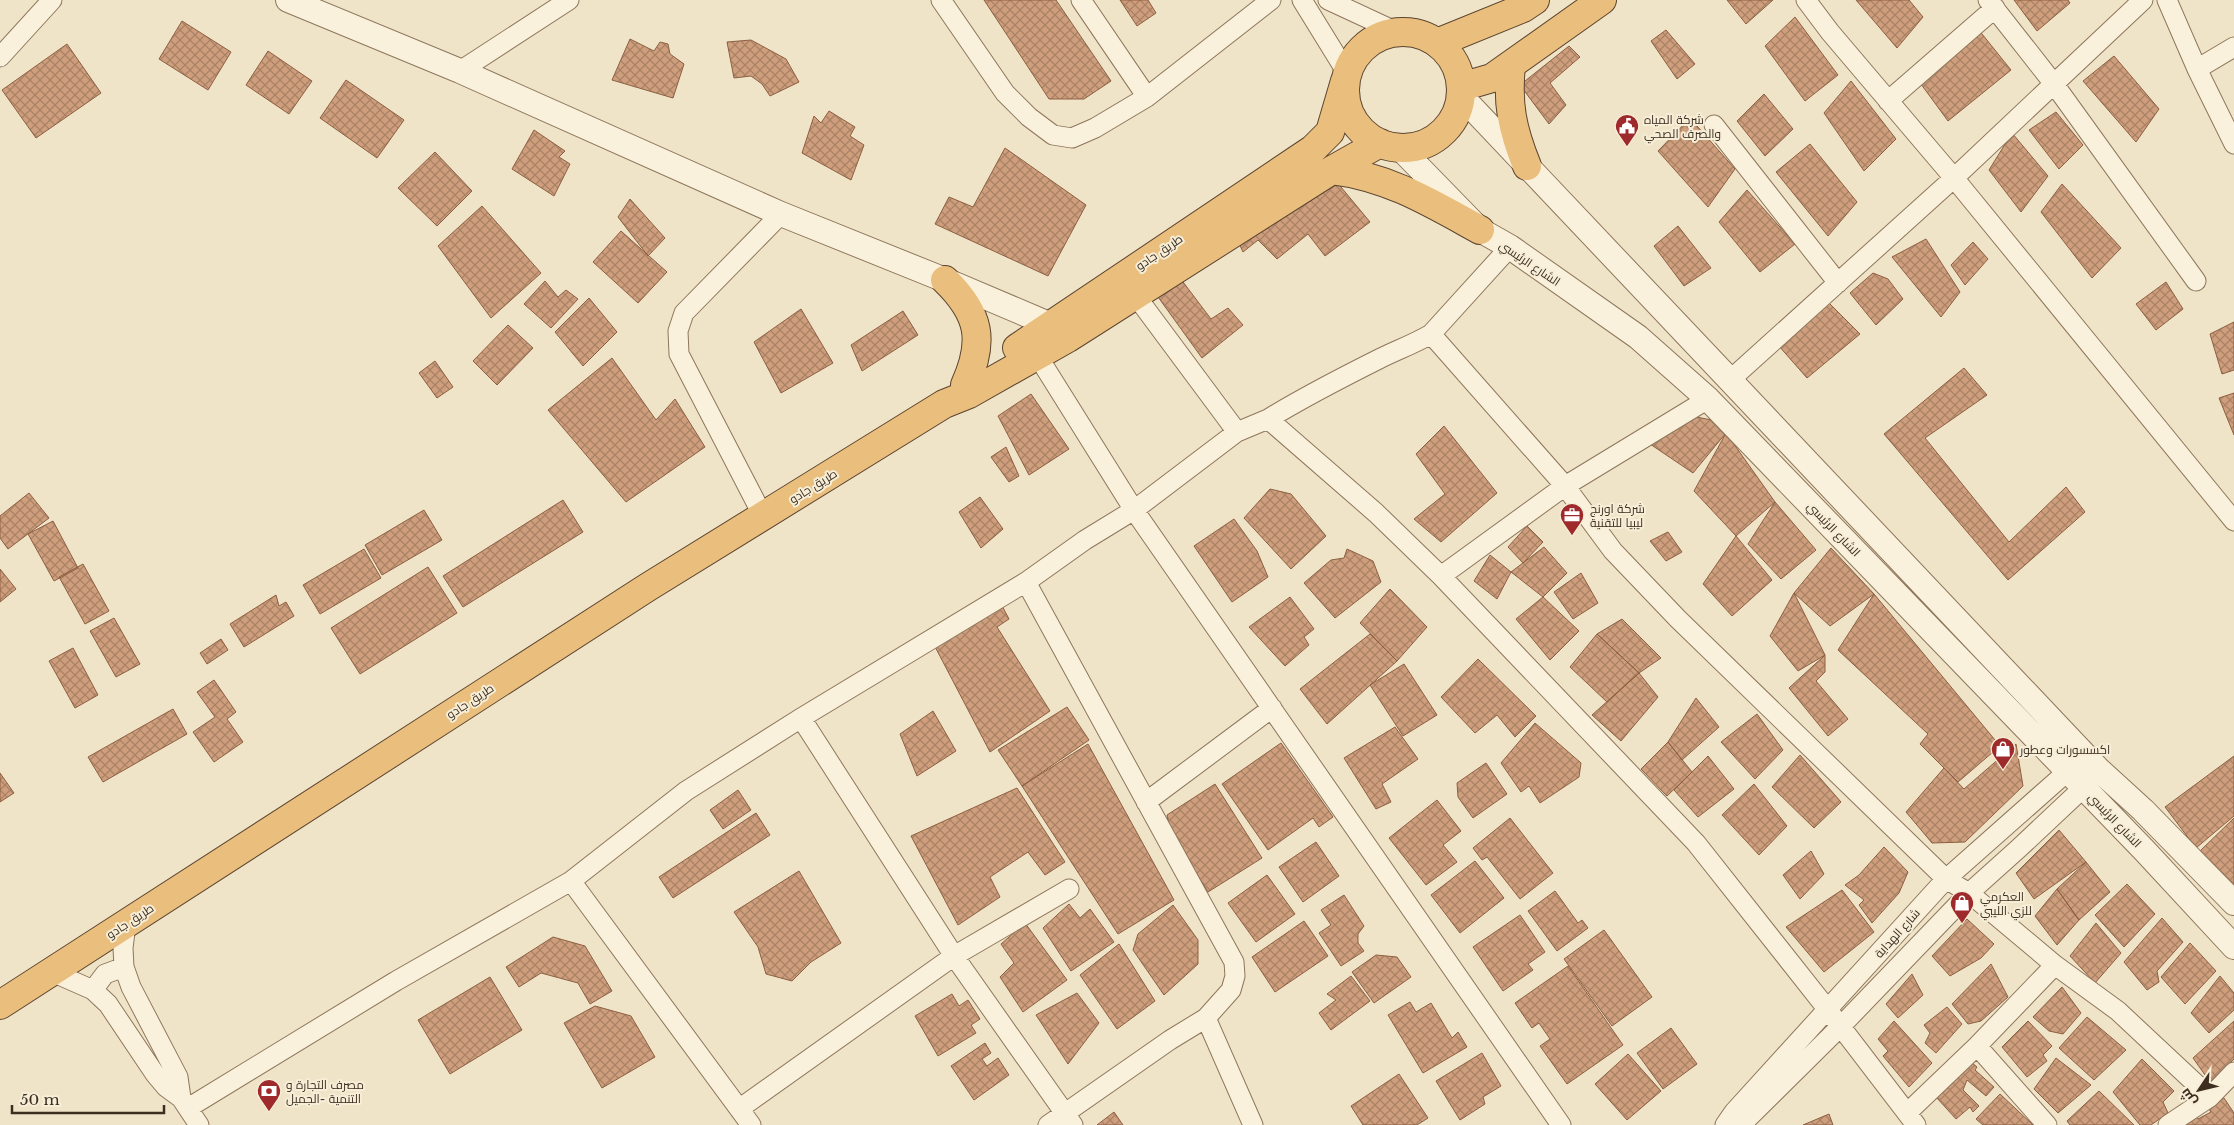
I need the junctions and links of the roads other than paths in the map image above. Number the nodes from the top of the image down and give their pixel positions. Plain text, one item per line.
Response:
1 (52, 0) edge
2 (288, 0) edge
3 (569, 0) edge
4 (941, 0) edge
5 (1081, 0) edge
6 (1271, 0) edge
7 (1302, 0) edge
8 (1328, 0) edge
9 (1602, 0) edge
10 (1806, 0) edge
11 (2143, 0) edge
12 (2167, 0) edge
13 (1527, 3) edge
14 (1992, 4) edge
15 (1396, 32) junction
16 (1437, 43) junction
17 (2234, 47) edge
18 (0, 57) edge
19 (1511, 65) junction
20 (2197, 69) junction
21 (460, 71) junction
22 (1346, 77) junction
23 (2054, 84) junction
24 (1461, 92) junction
25 (1147, 97) junction
26 (1888, 101) junction
27 (1714, 125) dead end
28 (2234, 144) edge
29 (1390, 146) junction
30 (1527, 166) junction
31 (1332, 170) junction
32 (1954, 178) junction
33 (781, 214) junction
34 (1480, 230) junction
35 (1510, 247) junction
36 (945, 280) junction
37 (2196, 281) dead end
38 (1838, 283) junction
39 (1136, 296) junction
40 (1059, 331) junction
41 (1431, 334) junction
42 (1037, 355) junction
43 (1730, 380) junction
44 (965, 386) junction
45 (1708, 399) junction
46 (944, 404) junction
47 (1268, 419) junction
48 (1237, 432) junction
49 (1564, 486) junction
50 (1134, 510) junction
51 (763, 516) junction
52 (2234, 521) edge
53 (1441, 576) junction
54 (1026, 582) junction
55 (1272, 708) junction
56 (801, 718) junction
57 (2083, 770) junction
58 (1146, 802) junction
59 (1946, 879) junction
60 (571, 881) junction
61 (1069, 889) dead end
62 (1969, 892) junction
63 (2234, 903) edge
64 (126, 924) junction
65 (2234, 947) edge
66 (954, 956) junction
67 (2055, 965) junction
68 (124, 968) junction
69 (52, 972) junction
70 (93, 990) junction
71 (0, 1005) edge
72 (1828, 1010) junction
73 (1206, 1018) junction
74 (1841, 1026) junction
75 (1977, 1046) junction
76 (2234, 1072) edge
77 (2210, 1097) junction
78 (185, 1103) junction
79 (739, 1109) junction
80 (1070, 1119) edge
81 (1911, 1119) edge
82 (199, 1125) edge
83 (751, 1125) edge
84 (1048, 1125) edge
85 (1253, 1125) edge
86 (1561, 1125) edge
87 (1725, 1125) edge
88 (1741, 1125) edge
89 (2048, 1125) edge
90 (2168, 1125) edge

1 - 18 street
2 - 21 street
3 - 21 street
4 - 25 street
5 - 25 street
6 - 25 street
7 - 22 street
8 - 15 street
9 - 19 highway
10 - 26 street
11 - 23 street
12 - 20 street
13 - 16 highway
14 - 23 street
14 - 26 street
15 - 16 highway
15 - 22 highway
16 - 24 highway
17 - 20 street
19 - 24 highway
19 - 30 highway
20 - 28 street
21 - 33 street
22 - 29 highway
22 - 40 highway, طريق جادو
23 - 32 street
23 - 37 street
24 - 29 highway
24 - 30 street, الشارع الرئيسي
26 - 32 street
27 - 38 street
29 - 31 highway, طريق جادو
29 - 34 street, الشارع الرئيسي
30 - 43 street, الشارع الرئيسي
31 - 34 highway
31 - 39 highway, طريق جادو
32 - 38 street
32 - 52 street
33 - 36 street
33 - 51 street
34 - 35 street, الشارع الرئيسي
35 - 41 street
35 - 45 street, الشارع الرئيسي
36 - 40 street
36 - 44 highway
38 - 43 street
39 - 40 highway, طريق جادو
39 - 48 street
40 - 42 highway, طريق جادو
40 - 44 highway, طريق جادو
41 - 47 street
41 - 49 street
42 - 46 highway, طريق جادو
42 - 50 street
43 - 57 street, الشارع الرئيسي
44 - 46 highway, طريق جادو
45 - 49 street
45 - 57 street, الشارع الرئيسي
46 - 51 highway, طريق جادو
47 - 48 street
47 - 53 street
48 - 50 street
49 - 53 street
49 - 59 street
50 - 54 street
50 - 55 street
51 - 64 highway, طريق جادو
53 - 72 street
54 - 56 street
54 - 58 street
55 - 58 street
55 - 86 street
56 - 60 street
56 - 66 street
57 - 59 street, شارع الهداية
57 - 62 street, شارع الهداية
57 - 63 street, الشارع الرئيسي
57 - 65 street, الشارع الرئيسي
58 - 73 street
59 - 62 street
59 - 72 street, شارع الهداية
60 - 78 street
60 - 79 street
61 - 66 street
62 - 67 street
62 - 74 street, شارع الهداية
64 - 68 street
64 - 69 highway, طريق جادو
66 - 79 street
66 - 80 street
67 - 75 street
67 - 77 street
68 - 70 street
68 - 78 street
69 - 70 street
69 - 71 highway, طريق جادو
70 - 78 street
72 - 74 street
72 - 87 street, شارع الهداية
73 - 80 street
73 - 85 street
74 - 81 street
74 - 88 street, شارع الهداية
75 - 81 street
75 - 89 street
76 - 77 street
77 - 90 street
78 - 82 street
79 - 83 street
80 - 84 street

